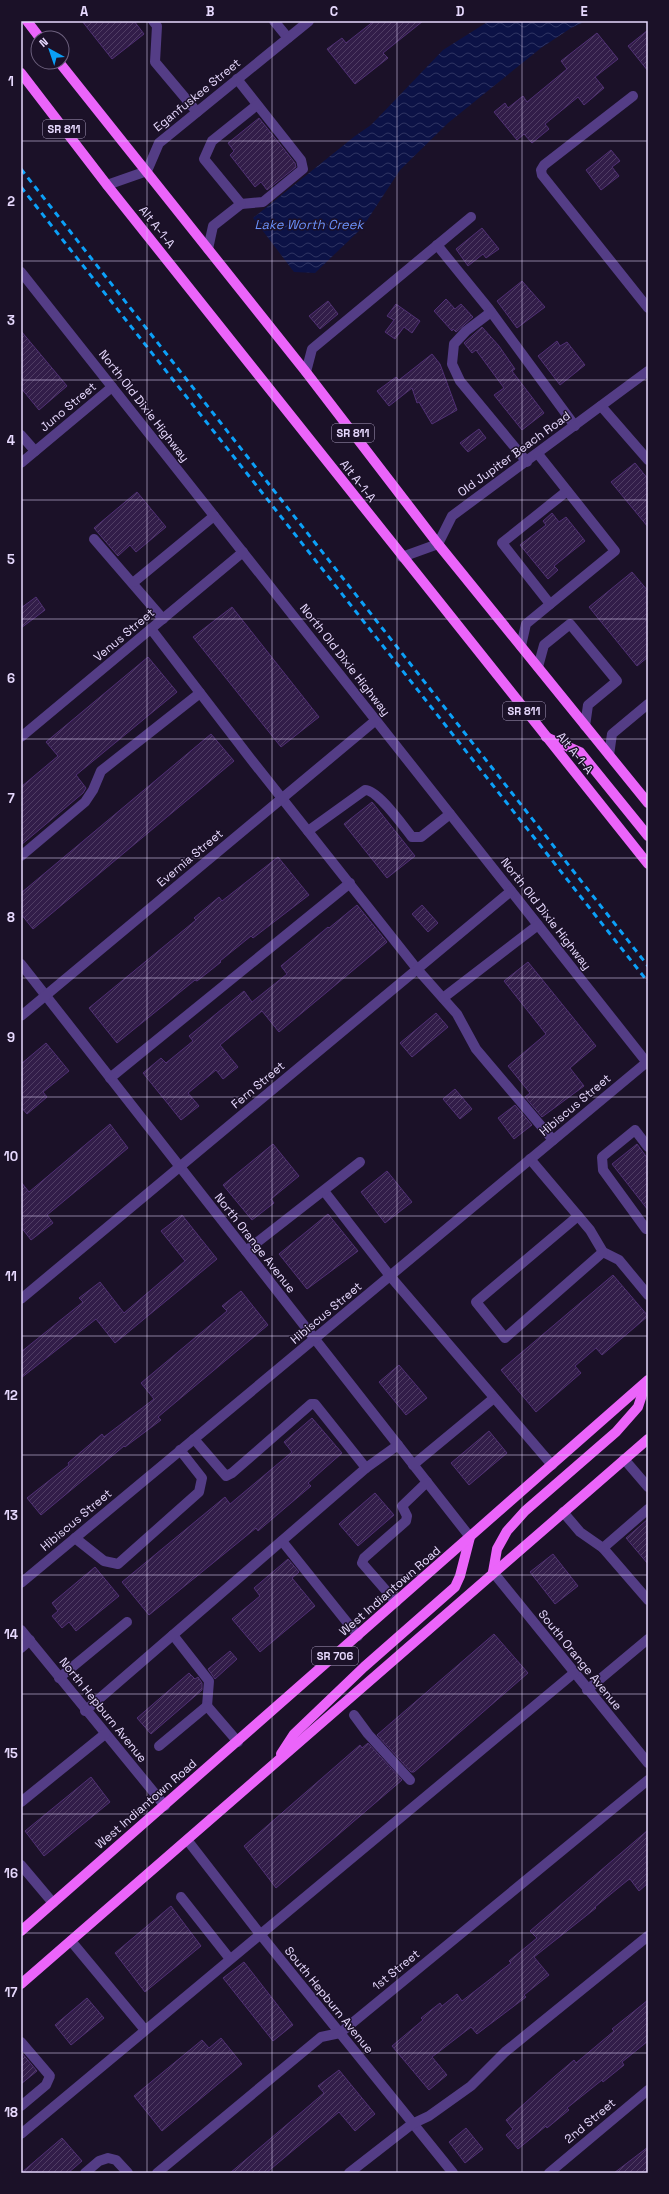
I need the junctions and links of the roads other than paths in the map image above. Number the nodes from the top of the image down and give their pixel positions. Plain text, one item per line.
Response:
1 (153, 21) edge
2 (274, 21) edge
3 (309, 21) edge
4 (27, 22) edge
5 (34, 30) edge
6 (288, 38) junction
7 (66, 70) edge
8 (21, 73) edge
9 (237, 79) junction
10 (633, 96) dead end
11 (257, 105) junction
12 (197, 112) junction
13 (147, 171) junction
14 (107, 186) junction
15 (241, 204) junction
16 (471, 217) dead end
17 (437, 245) junction
18 (208, 249) junction
19 (21, 272) edge
20 (648, 308) edge
21 (491, 312) junction
22 (648, 371) edge
23 (306, 372) junction
24 (112, 387) junction
25 (601, 406) junction
26 (575, 426) junction
27 (21, 435) edge
28 (35, 451) junction
29 (538, 454) junction
30 (648, 460) edge
31 (527, 462) junction
32 (21, 463) edge
33 (567, 492) junction
34 (214, 516) junction
35 (94, 539) dead end
36 (438, 544) junction
37 (243, 552) junction
38 (402, 557) junction
39 (134, 582) junction
40 (550, 604) junction
41 (163, 619) junction
42 (151, 629) junction
43 (521, 646) junction
44 (538, 668) junction
45 (200, 693) junction
46 (648, 704) edge
47 (376, 720) junction
48 (586, 726) junction
49 (545, 736) junction
50 (21, 737) edge
51 (609, 755) junction
52 (282, 799) junction
53 (648, 803) edge
54 (450, 814) junction
55 (308, 832) junction
56 (648, 836) edge
57 (21, 856) edge
58 (648, 864) edge
59 (350, 883) junction
60 (512, 891) junction
61 (538, 925) junction
62 (21, 964) edge
63 (417, 969) junction
64 (45, 995) junction
65 (443, 998) junction
66 (21, 1016) edge
67 (647, 1063) edge
68 (110, 1078) junction
69 (553, 1140) junction
70 (648, 1146) edge
71 (530, 1159) junction
72 (360, 1162) dead end
73 (180, 1167) junction
74 (324, 1191) junction
75 (578, 1216) junction
76 (646, 1230) dead end
77 (246, 1251) junction
78 (603, 1252) junction
79 (390, 1276) junction
80 (648, 1295) edge
81 (21, 1299) edge
82 (314, 1339) junction
83 (647, 1381) edge
84 (494, 1398) junction
85 (194, 1439) junction
86 (648, 1439) edge
87 (398, 1445) junction
88 (180, 1450) junction
89 (624, 1459) junction
90 (413, 1465) junction
91 (552, 1465) junction
92 (366, 1468) junction
93 (427, 1482) junction
94 (648, 1487) edge
95 (648, 1509) edge
96 (563, 1512) junction
97 (470, 1537) junction
98 (75, 1538) junction
99 (282, 1541) junction
100 (604, 1548) junction
101 (493, 1572) junction
102 (21, 1583) edge
103 (648, 1600) edge
104 (396, 1602) junction
105 (127, 1622) dead end
106 (21, 1630) edge
107 (173, 1635) junction
108 (358, 1636) junction
109 (648, 1639) edge
110 (30, 1640) junction
111 (21, 1648) edge
112 (574, 1673) junction
113 (60, 1678) junction
114 (587, 1690) junction
115 (208, 1706) junction
116 (85, 1711) junction
117 (354, 1715) dead end
118 (105, 1734) junction
119 (238, 1742) junction
120 (159, 1746) dead end
121 (648, 1764) edge
122 (275, 1765) junction
123 (410, 1780) dead end
124 (648, 1780) edge
125 (21, 1802) edge
126 (165, 1806) junction
127 (188, 1841) junction
128 (21, 1865) edge
129 (181, 1897) dead end
130 (53, 1903) junction
131 (21, 1931) edge
132 (260, 1934) junction
133 (648, 1936) edge
134 (71, 1941) junction
135 (230, 1959) junction
136 (21, 1984) edge
137 (145, 2030) junction
138 (340, 2033) junction
139 (21, 2042) edge
140 (648, 2090) edge
141 (21, 2106) edge
142 (412, 2124) junction
143 (21, 2134) edge
144 (85, 2173) edge
145 (128, 2173) edge
146 (157, 2173) edge
147 (349, 2173) edge
148 (453, 2173) edge
149 (549, 2173) edge

1 - 12 street
2 - 6 street
3 - 6 street, Eganfuskee Street
4 - 5 main road
6 - 9 street, Eganfuskee Street
7 - 13 main road, Alt A-1-A / SR 811
8 - 14 main road, Alt A-1-A / SR 811
9 - 11 street
9 - 12 street, Eganfuskee Street
10 - 20 street
11 - 15 street
11 - 15 street
12 - 13 street, Eganfuskee Street
13 - 14 street
13 - 18 main road, Alt A-1-A / SR 811
14 - 38 main road, Alt A-1-A / SR 811
15 - 18 street
16 - 17 street
17 - 21 street
17 - 23 street
18 - 23 main road, Alt A-1-A / SR 811
19 - 24 street, North Old Dixie Highway
21 - 26 street
21 - 31 street
22 - 25 street, Old Jupiter Beach Road
23 - 36 main road, Alt A-1-A / SR 811
24 - 28 street, Juno Street
24 - 34 street, North Old Dixie Highway
25 - 26 street, Old Jupiter Beach Road
25 - 30 street
26 - 29 street, Old Jupiter Beach Road
27 - 28 street
28 - 32 street, Juno Street
29 - 31 street, Old Jupiter Beach Road
29 - 33 street
31 - 36 street, Old Jupiter Beach Road
33 - 40 street
33 - 40 street
34 - 37 street, North Old Dixie Highway
34 - 39 street
35 - 39 street
36 - 38 street
36 - 43 main road, Alt A-1-A / SR 811
37 - 41 street, Venus Street
37 - 47 street, North Old Dixie Highway
38 - 49 main road, Alt A-1-A / SR 811
39 - 41 street
40 - 43 street
41 - 42 street, Venus Street
42 - 45 street
42 - 50 street, Venus Street
43 - 44 main road, Alt A-1-A / SR 811
44 - 48 main road, Alt A-1-A / SR 811
44 - 48 street
45 - 52 street
45 - 57 street
46 - 51 street
47 - 52 street, Evernia Street
47 - 54 street, North Old Dixie Highway
48 - 51 main road, Alt A-1-A / SR 811
49 - 56 main road
49 - 58 main road, Alt A-1-A / SR 811
51 - 53 main road, Alt A-1-A / SR 811
52 - 55 street
52 - 64 street, Evernia Street
54 - 55 street
54 - 60 street, North Old Dixie Highway
55 - 59 street
59 - 63 street
59 - 68 street
60 - 61 street, North Old Dixie Highway
60 - 63 street, Fern Street
61 - 65 street
61 - 67 street, North Old Dixie Highway
62 - 64 street, North Orange Avenue
63 - 65 street
63 - 73 street, Fern Street
64 - 66 street, Evernia Street
64 - 68 street, North Orange Avenue
65 - 69 street
67 - 69 street, Hibiscus Street
68 - 73 street, North Orange Avenue
69 - 71 street, Hibiscus Street
70 - 76 street
71 - 75 street
71 - 79 street, Hibiscus Street
72 - 74 street
73 - 77 street, North Orange Avenue
73 - 81 street, Fern Street
74 - 77 street
74 - 79 street
75 - 78 street
75 - 78 street
77 - 82 street, North Orange Avenue
78 - 80 street
79 - 82 street, Hibiscus Street
79 - 84 street
82 - 85 street, Hibiscus Street
82 - 87 street, North Orange Avenue
83 - 91 main road, West Indiantown Road / SR 706
83 - 101 main road
84 - 90 street
84 - 91 street
85 - 88 street, Hibiscus Street
85 - 92 street
86 - 89 main road
87 - 90 street, North Orange Avenue
87 - 92 street
88 - 98 street, Hibiscus Street
88 - 98 street
89 - 94 street
89 - 96 main road
90 - 93 street, North Orange Avenue
91 - 97 main road, West Indiantown Road / SR 706
92 - 99 street
93 - 97 street, North Orange Avenue
93 - 104 street
95 - 100 street
96 - 100 street
96 - 101 main road
97 - 104 main road, West Indiantown Road / SR 706
97 - 122 main road
98 - 102 street, Hibiscus Street
99 - 107 street
99 - 108 street
100 - 103 street
101 - 112 street, South Orange Avenue
101 - 122 main road
104 - 108 main road, West Indiantown Road / SR 706
105 - 113 street
106 - 110 street, North Hepburn Avenue
107 - 115 street
107 - 116 street
108 - 119 main road, West Indiantown Road / SR 706
109 - 114 street
110 - 111 street
110 - 113 street, North Hepburn Avenue
112 - 114 street, South Orange Avenue
112 - 132 street
113 - 116 street, North Hepburn Avenue
114 - 121 street, South Orange Avenue
115 - 119 street
115 - 120 street
116 - 118 street, North Hepburn Avenue
117 - 123 street
118 - 125 street
118 - 126 street, North Hepburn Avenue
119 - 126 main road, West Indiantown Road / SR 706
121 - 124 street
122 - 127 main road
124 - 138 street, 1st Street
126 - 130 main road, West Indiantown Road / SR 706
127 - 132 street, South Hepburn Avenue
127 - 134 main road
128 - 130 street
129 - 135 street
130 - 131 main road, West Indiantown Road / SR 706
132 - 135 street
132 - 138 street, South Hepburn Avenue
133 - 142 street
134 - 136 main road
134 - 137 street
135 - 137 street
137 - 143 street
138 - 142 street, South Hepburn Avenue
138 - 146 street, 1st Street
139 - 141 street
140 - 149 street, 2nd Street
142 - 147 street
142 - 148 street, South Hepburn Avenue
144 - 145 street

